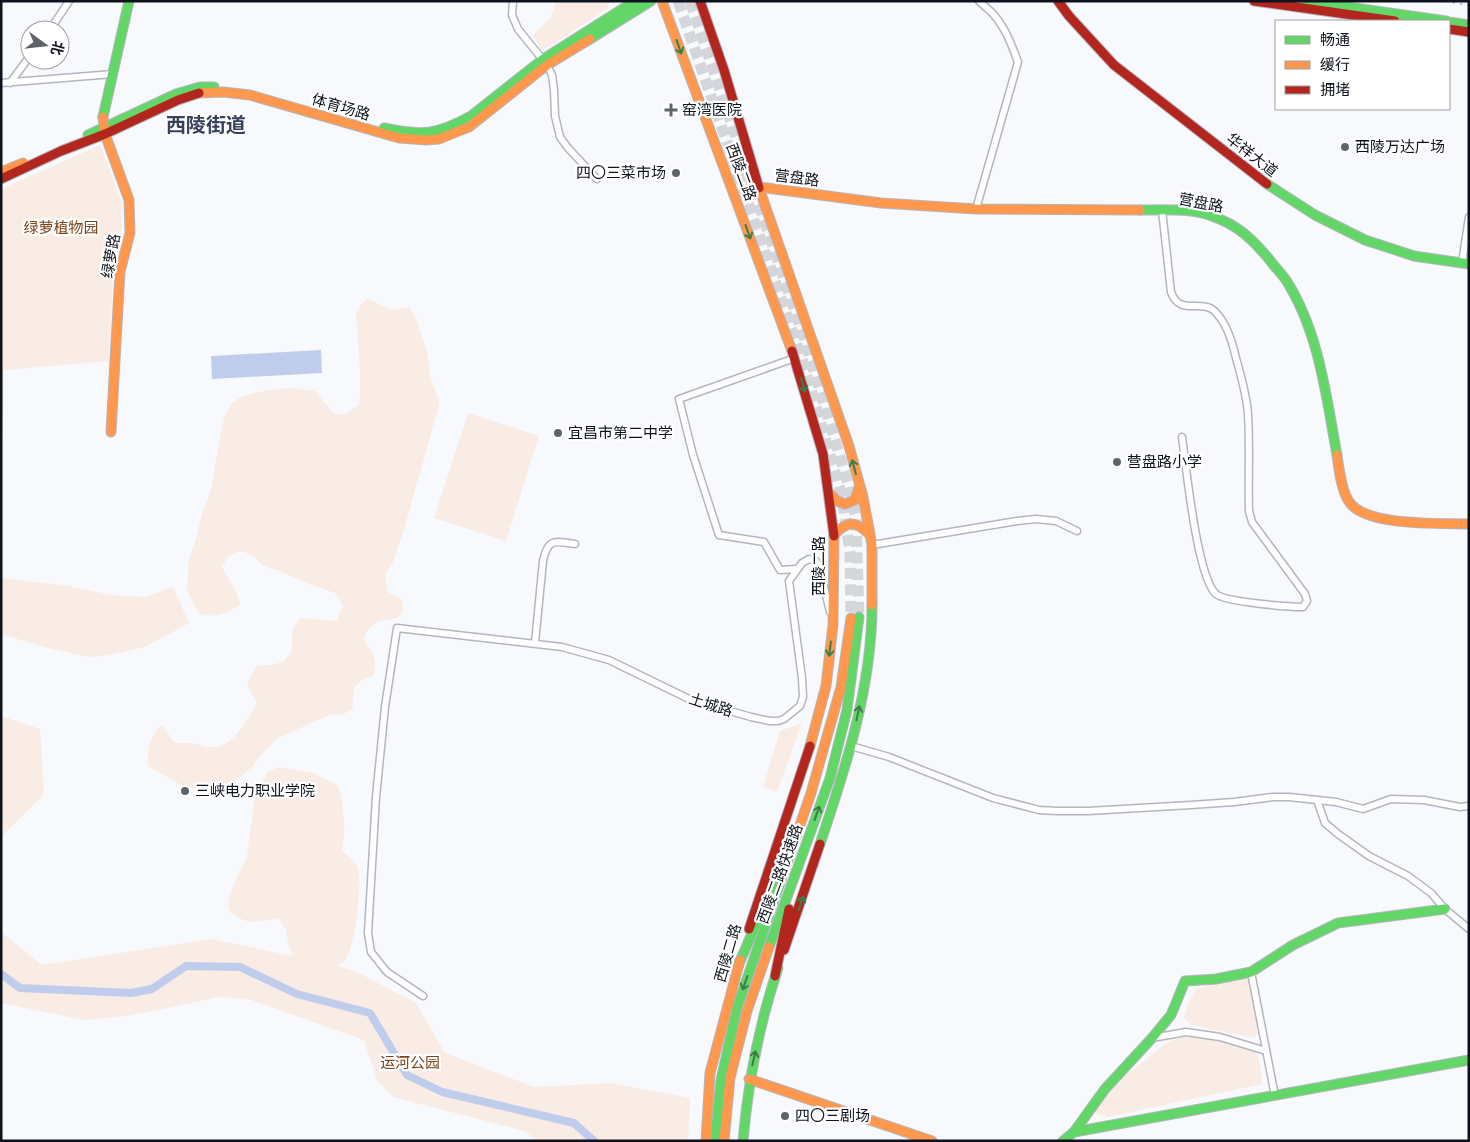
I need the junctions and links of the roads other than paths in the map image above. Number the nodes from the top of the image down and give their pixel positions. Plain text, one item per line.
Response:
1 (69, 1) edge
2 (129, 1) edge
3 (513, 1) edge
4 (635, 1) edge
5 (651, 1) edge
6 (662, 1) edge
7 (700, 1) edge
8 (980, 1) edge
9 (1058, 1) edge
10 (1254, 1) edge
11 (1306, 1) edge
12 (57, 20) edge
13 (1388, 20) edge
14 (1440, 20) edge
15 (1450, 21) edge
16 (1469, 24) edge
17 (1450, 29) edge
18 (1469, 32) edge
19 (544, 62) junction
20 (20, 69) edge
21 (113, 74) junction
22 (10, 82) junction
23 (1, 83) edge
24 (105, 131) junction
25 (1, 172) edge
26 (1, 179) edge
27 (597, 179) dead end
28 (759, 187) junction
29 (976, 209) junction
30 (1162, 210) junction
31 (1469, 217) edge
32 (1466, 263) edge
33 (795, 358) junction
34 (112, 432) dead end
35 (1182, 437) dead end
36 (860, 486) junction
37 (829, 493) junction
38 (1469, 524) edge
39 (1077, 531) dead end
40 (870, 535) junction
41 (834, 536) junction
42 (575, 544) dead end
43 (872, 545) junction
44 (797, 569) junction
45 (833, 626) junction
46 (535, 644) junction
47 (851, 746) junction
48 (811, 793) junction
49 (1317, 800) junction
50 (1469, 806) edge
51 (801, 860) junction
52 (1445, 909) junction
53 (1469, 930) edge
54 (738, 966) junction
55 (1251, 972) junction
56 (775, 976) junction
57 (423, 996) dead end
58 (1152, 1038) junction
59 (1266, 1051) junction
60 (1469, 1060) edge
61 (749, 1078) junction
62 (1275, 1096) junction
63 (1074, 1132) junction
64 (706, 1141) edge
65 (714, 1141) edge
66 (724, 1141) edge
67 (743, 1141) edge
68 (932, 1141) edge
69 (1062, 1141) edge

1 - 12 street
2 - 21 main road, 绿萝路
3 - 19 street
4 - 19 main road, 体育场路
5 - 19 main road, 体育场路
6 -> 33 main road, 西陵二路
7 - 28 main road, 西陵二路
8 - 29 street
9 - 32 main road, 华祥大道
10 - 13 main road
11 - 14 main road
15 - 16 main road
17 - 18 main road
19 - 24 main road, 体育场路
19 - 27 street
20 - 22 street
21 - 22 street
21 - 24 main road, 绿萝路
22 - 23 street
24 - 25 main road, 体育场路
24 - 26 main road, 体育场路
24 - 34 main road, 绿萝路
28 - 29 main road, 营盘路
36 -> 28 main road, 西陵二路
29 - 30 main road, 营盘路
30 - 35 street
30 - 38 main road, 营盘路
31 - 32 street
33 -> 37 main road, 西陵二路
33 - 44 street
36 - 37 main road
36 - 40 main road, 西陵二路
37 - 41 main road, 西陵二路
39 - 43 street
40 - 41 main road
40 - 43 main road, 西陵二路
41 - 45 main road, 西陵二路
42 - 46 street
47 -> 43 main road, 西陵二路
44 - 45 street
44 - 46 street, 土城路
45 -> 54 main road, 西陵二路
46 - 57 street, 土城路
47 - 49 street
56 -> 47 main road, 西陵二路
51 -> 48 main road, 西陵二路快速路
48 - 54 main road
48 -> 65 main road, 西陵二路快速路
49 - 50 street
49 - 52 street
51 - 56 main road
51 - 66 main road, 西陵二路快速路
52 - 53 street
52 - 55 main road
54 - 64 main road, 西陵二路
55 - 58 main road
55 - 59 street
61 -> 56 main road, 西陵二路
58 - 59 street
58 - 63 main road
59 - 62 street
60 - 62 main road
61 - 67 main road, 西陵二路
61 - 68 main road
62 - 63 main road
63 - 69 main road

